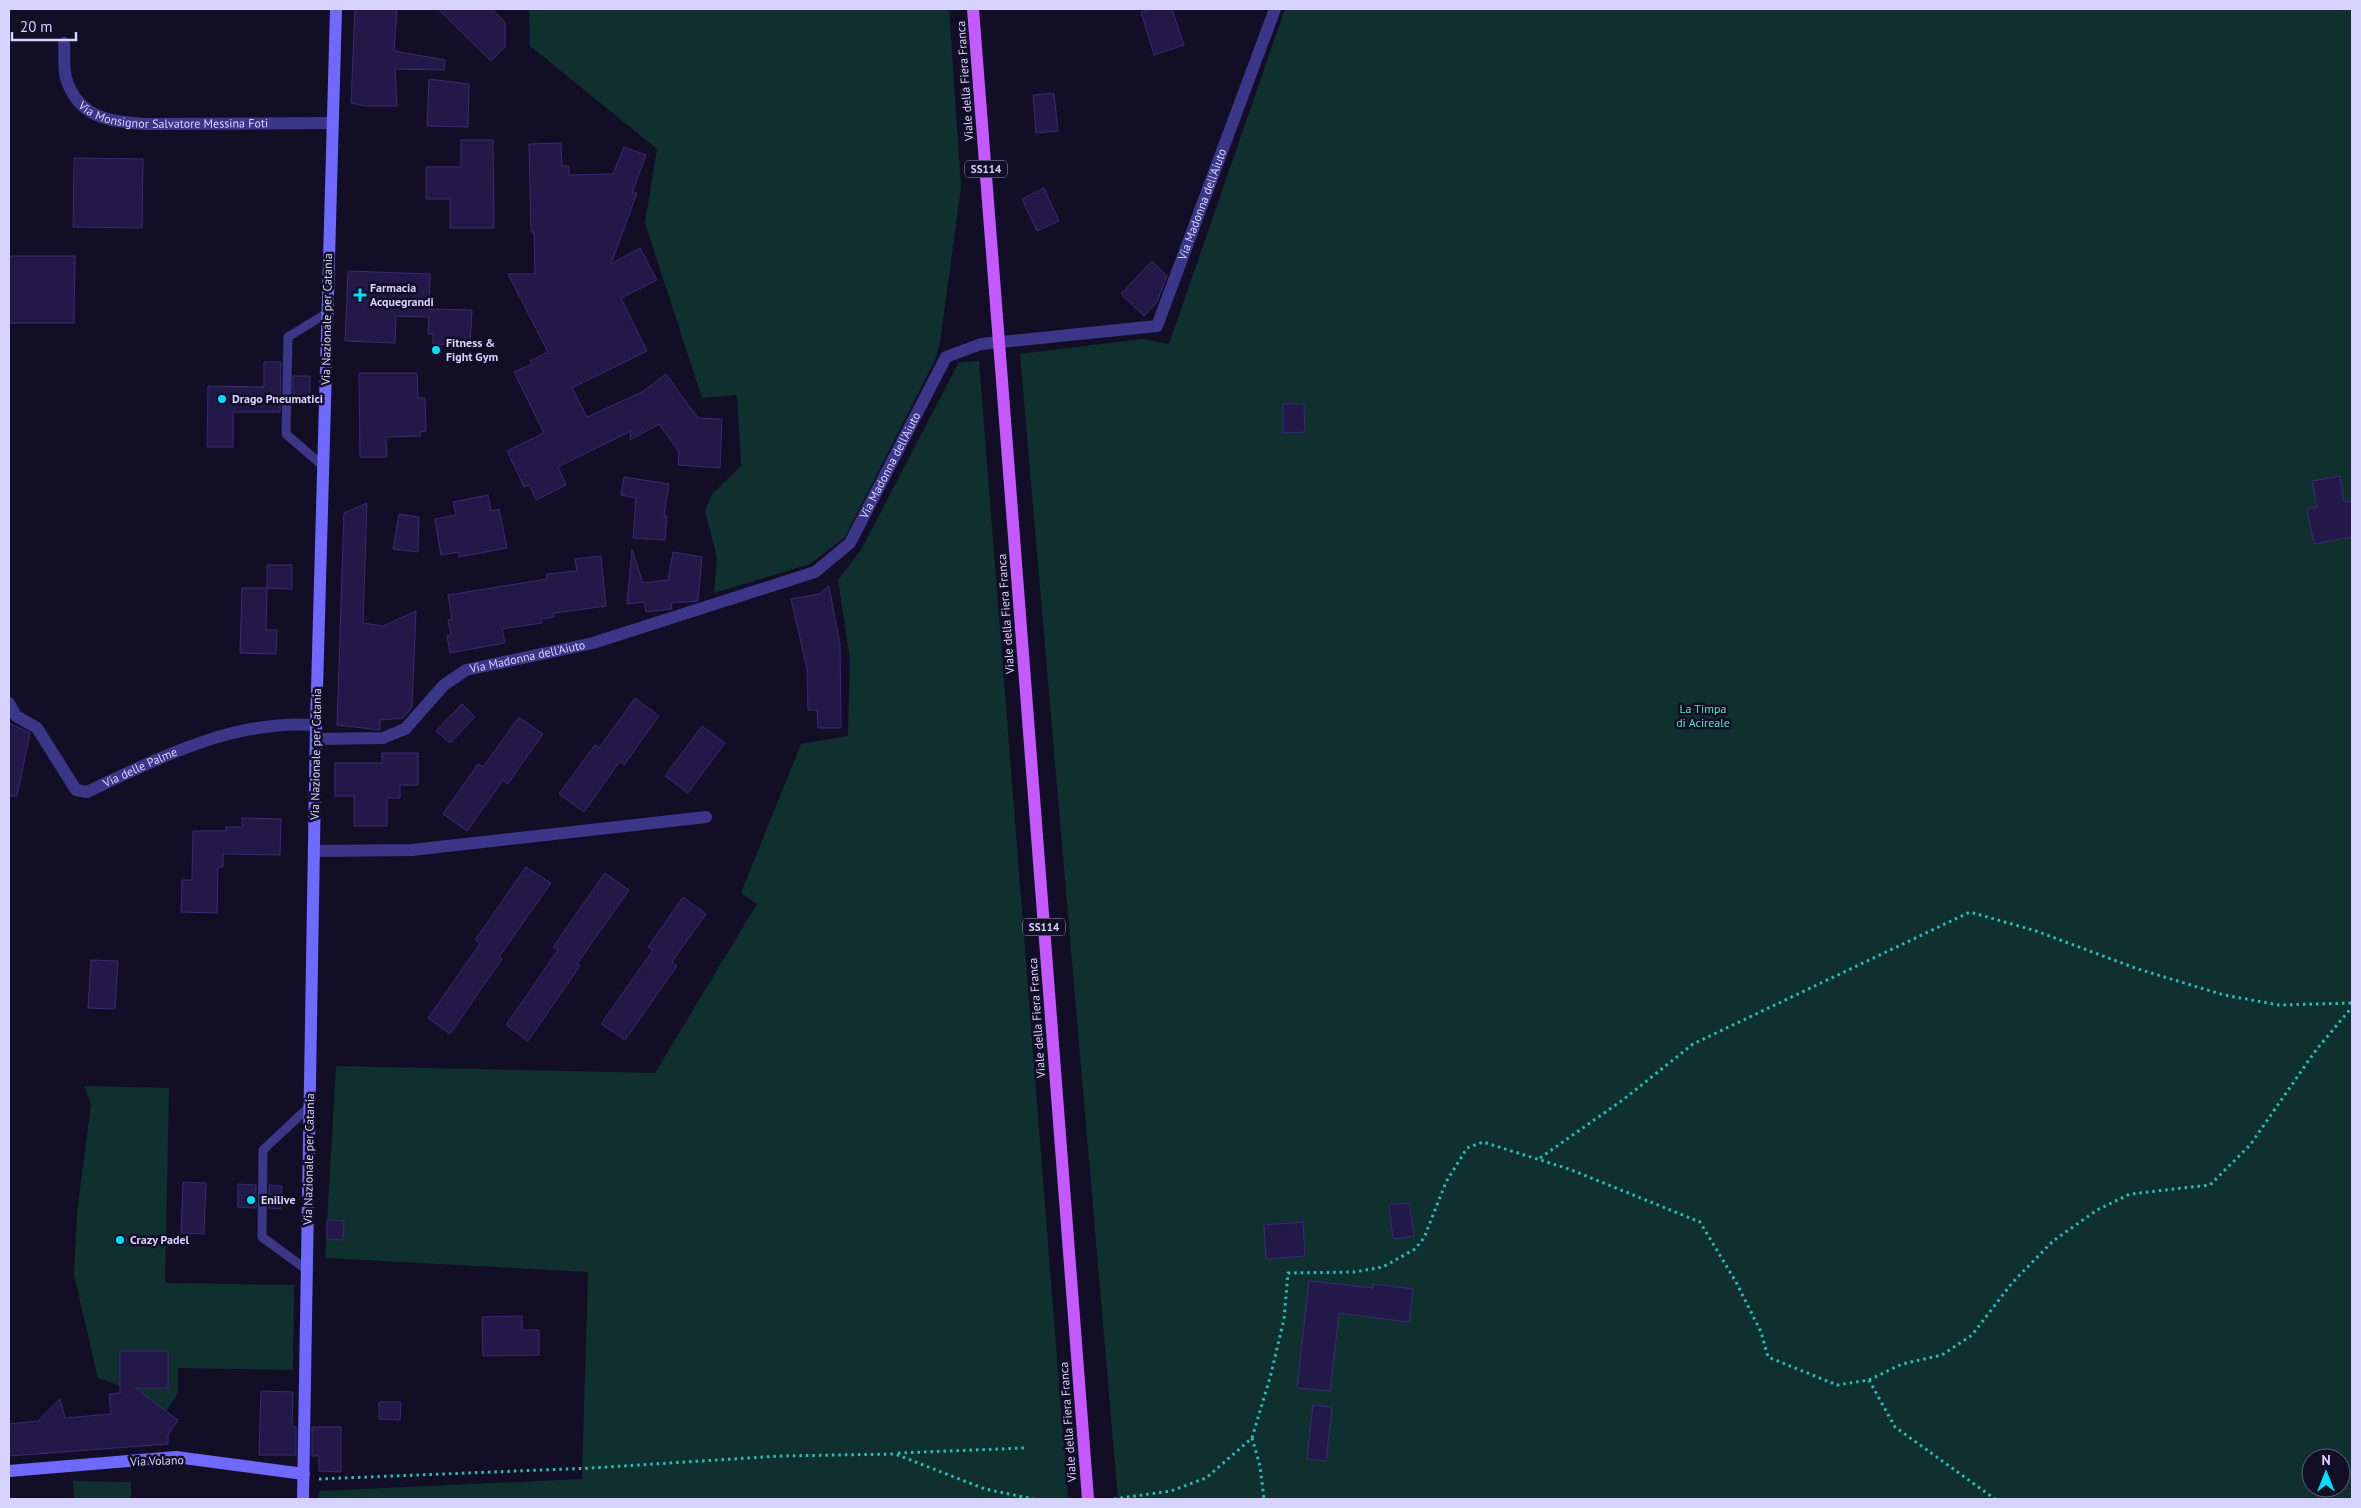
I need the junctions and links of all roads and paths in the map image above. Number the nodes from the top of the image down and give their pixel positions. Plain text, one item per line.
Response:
1 (336, 9) edge
2 (973, 9) edge
3 (1275, 9) edge
4 (64, 43) dead end
5 (332, 123) junction
6 (327, 313) junction
7 (323, 466) junction
8 (9, 703) edge
9 (316, 725) junction
10 (316, 739) junction
11 (706, 817) dead end
12 (314, 851) junction
13 (2352, 1003) edge
14 (2352, 1007) edge
15 (310, 1106) junction
16 (1539, 1158) junction
17 (307, 1270) junction
18 (1869, 1380) junction
19 (1252, 1438) junction
20 (1024, 1448) dead end
21 (895, 1454) junction
22 (9, 1471) edge
23 (304, 1477) junction
24 (303, 1499) edge
25 (1033, 1499) edge
26 (1088, 1499) edge
27 (1114, 1499) edge
28 (1264, 1499) edge
29 (1995, 1499) edge

1 - 5 main road, Via Nazionale per Catania
2 - 26 main road, Viale della Fiera Franca / SS114, bridge
3 - 10 street, Via Madonna dell'Aiuto
4 - 5 street, Via Monsignor Salvatore Messina Foti
5 - 6 main road, Via Nazionale per Catania
6 - 7 main road, Via Nazionale per Catania
6 - 7 lane
7 - 9 main road, Via Nazionale per Catania
8 - 9 street, Via delle Palme
9 - 10 main road, Via Nazionale per Catania
10 - 12 main road, Via Nazionale per Catania
11 - 12 street
12 - 15 main road, Via Nazionale per Catania
13 - 16 path
14 - 18 path
15 - 17 main road, Via Nazionale per Catania
15 - 17 lane
16 - 18 path
16 - 19 path
17 - 23 main road, Via Nazionale per Catania
18 - 29 path
19 - 27 path
19 - 28 path
20 - 21 path
21 - 23 path
21 - 25 path
22 - 23 main road, Via Volano
23 - 24 main road, Via Nazionale per Catania

